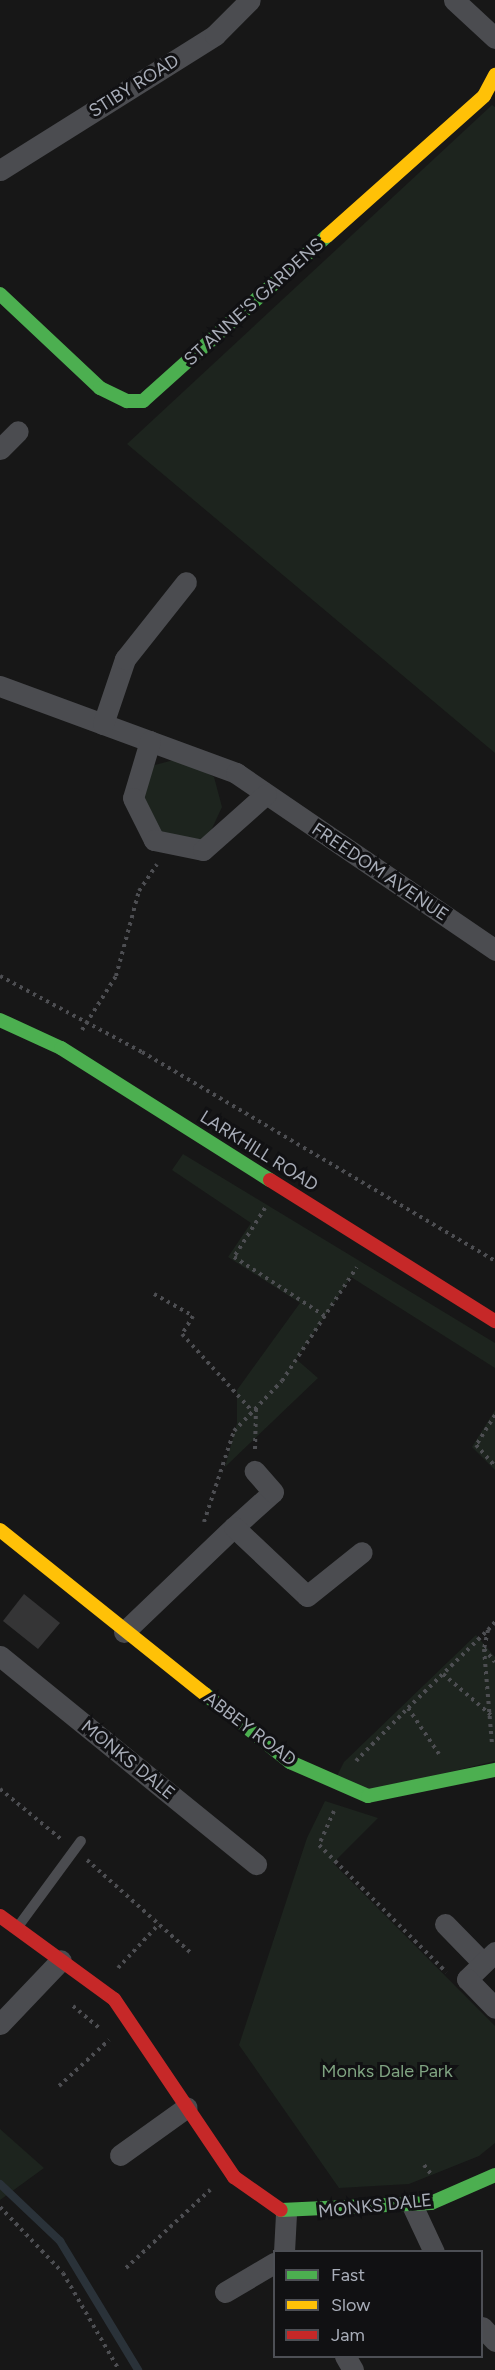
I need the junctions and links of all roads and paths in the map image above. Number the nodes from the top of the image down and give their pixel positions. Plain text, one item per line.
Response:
1 (250, 0) edge
2 (454, 0) edge
3 (495, 38) edge
4 (495, 75) edge
5 (3, 162) edge
6 (0, 294) edge
7 (18, 431) dead end
8 (0, 449) edge
9 (186, 582) dead end
10 (0, 686) edge
11 (103, 724) junction
12 (150, 741) junction
13 (266, 794) junction
14 (143, 885) dead end
15 (495, 950) edge
16 (0, 976) edge
17 (0, 1020) edge
18 (88, 1022) junction
19 (68, 1052) junction
20 (280, 1186) junction
21 (373, 1244) junction
22 (495, 1261) edge
23 (154, 1294) dead end
24 (325, 1316) junction
25 (495, 1321) edge
26 (254, 1410) junction
27 (495, 1415) edge
28 (495, 1466) edge
29 (255, 1471) joint
30 (234, 1527) junction
31 (0, 1530) edge
32 (362, 1552) dead end
33 (204, 1557) junction
34 (495, 1622) edge
35 (488, 1630) junction
36 (124, 1632) junction
37 (484, 1649) junction
38 (0, 1656) edge
39 (495, 1662) edge
40 (443, 1674) junction
41 (408, 1708) junction
42 (491, 1716) junction
43 (494, 1770) edge
44 (454, 1778) junction
45 (339, 1785) junction
46 (0, 1789) edge
47 (78, 1846) junction
48 (256, 1864) dead end
49 (0, 1916) edge
50 (159, 1924) junction
51 (445, 1924) dead end
52 (16, 1928) junction
53 (192, 1954) dead end
54 (489, 1958) edge
55 (61, 1960) junction
56 (466, 1979) junction
57 (42, 1980) junction
58 (99, 1988) junction
59 (495, 2008) edge
60 (0, 2024) edge
61 (59, 2086) dead end
62 (187, 2107) junction
63 (120, 2154) dead end
64 (495, 2175) edge
65 (206, 2184) dead end
66 (211, 2192) junction
67 (218, 2197) dead end
68 (412, 2205) junction
69 (0, 2207) edge
70 (286, 2214) junction
71 (284, 2250) edge
72 (433, 2250) edge
73 (273, 2263) edge
74 (126, 2268) dead end
75 (225, 2292) dead end
76 (483, 2327) edge
77 (495, 2341) edge
78 (119, 2370) edge

1 - 5 street, STIBY ROAD
2 - 3 street
4 - 6 street, ST ANNE'S GARDENS
7 - 8 street
9 - 11 street
10 - 11 street, FREEDOM AVENUE
11 - 12 street, FREEDOM AVENUE
12 - 13 street, FREEDOM AVENUE
12 - 13 street
13 - 15 street, FREEDOM AVENUE
14 - 18 path
16 - 18 path
17 - 19 street, LARKHILL ROAD
18 - 19 path
18 - 22 path
19 - 20 street, LARKHILL ROAD
20 - 21 street, LARKHILL ROAD
20 - 24 path
21 - 24 path
21 - 25 street, LARKHILL ROAD
23 - 26 path
24 - 26 path
26 - 29 path
26 - 33 path
27 - 28 path
29 - 30 street
30 - 32 street
30 - 33 street
31 - 36 street, ABBEY ROAD
33 - 36 street
34 - 35 path
35 - 37 path
35 - 40 path
36 - 45 street, ABBEY ROAD
37 - 39 path
37 - 42 path
38 - 48 street, MONKS DALE
40 - 41 path
40 - 42 path
41 - 44 path
41 - 45 path
42 - 43 path
43 - 44 street, ABBEY ROAD
44 - 45 street, ABBEY ROAD
45 - 56 path
46 - 47 path
47 - 50 path
47 - 52 lane
49 - 52 street
50 - 53 path
50 - 58 path
51 - 54 street
52 - 55 street
54 - 56 street
55 - 57 street
55 - 58 street
56 - 59 street
57 - 60 street
57 - 61 path
58 - 62 street
62 - 63 street
62 - 70 street
64 - 68 street, MONKS DALE
65 - 66 path
66 - 67 path
66 - 74 path
68 - 70 street, MONKS DALE
68 - 72 street
69 - 78 path
70 - 71 street
73 - 75 street
76 - 77 street

